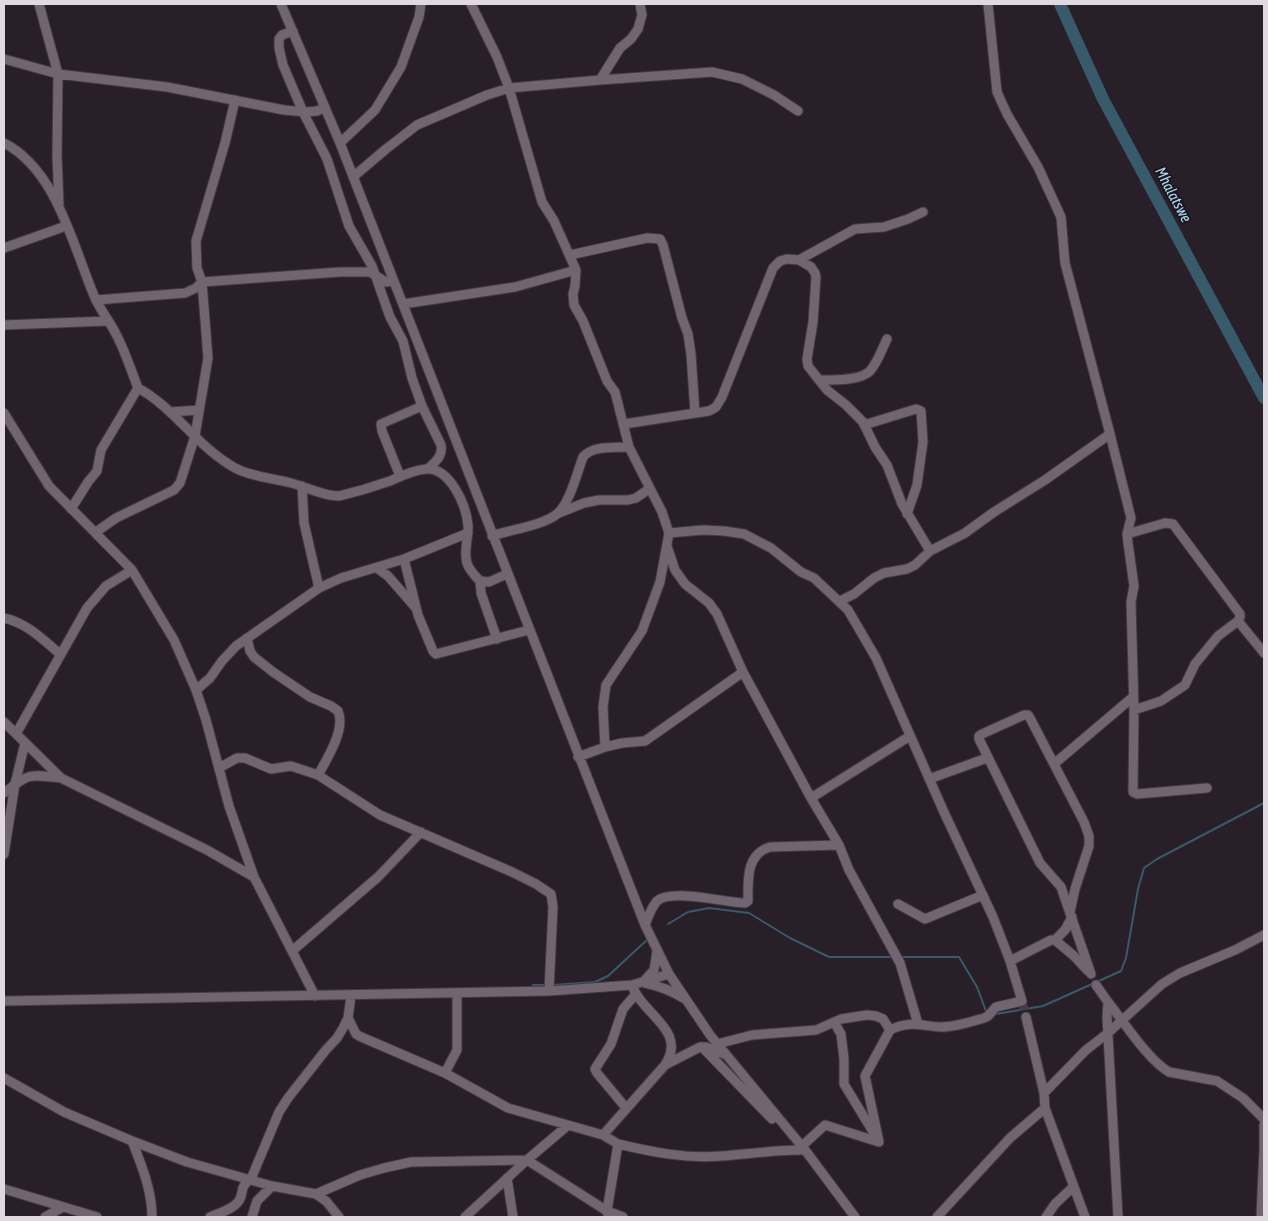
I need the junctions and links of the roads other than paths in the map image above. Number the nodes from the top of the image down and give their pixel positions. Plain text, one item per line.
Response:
1 (40, 4) edge
2 (281, 4) edge
3 (421, 4) edge
4 (471, 4) edge
5 (640, 4) edge
6 (988, 4) edge
7 (293, 31) junction
8 (4, 59) edge
9 (58, 74) junction
10 (600, 80) junction
11 (508, 88) junction
12 (235, 100) junction
13 (325, 107) junction
14 (798, 111) dead end
15 (303, 112) junction
16 (4, 143) edge
17 (340, 143) junction
18 (354, 177) junction
19 (59, 207) junction
20 (923, 212) dead end
21 (66, 226) junction
22 (4, 248) edge
23 (570, 255) junction
24 (799, 260) junction
25 (576, 270) junction
26 (376, 275) junction
27 (394, 281) junction
28 (202, 282) junction
29 (96, 300) junction
30 (403, 304) junction
31 (108, 321) junction
32 (4, 325) edge
33 (886, 338) dead end
34 (820, 380) junction
35 (138, 388) junction
36 (422, 406) junction
37 (199, 410) junction
38 (170, 412) junction
39 (4, 413) edge
40 (695, 413) junction
41 (624, 424) junction
42 (864, 425) junction
43 (1110, 434) junction
44 (195, 436) junction
45 (629, 448) junction
46 (429, 468) junction
47 (400, 476) junction
48 (302, 486) junction
49 (649, 489) junction
50 (71, 509) junction
51 (558, 513) junction
52 (907, 514) junction
53 (96, 532) junction
54 (468, 533) junction
55 (668, 533) junction
56 (1127, 534) junction
57 (492, 536) junction
58 (666, 544) junction
59 (930, 551) junction
60 (404, 559) junction
61 (377, 568) junction
62 (132, 570) junction
63 (507, 574) junction
64 (480, 581) junction
65 (319, 588) junction
66 (840, 601) junction
67 (416, 609) junction
68 (4, 618) edge
69 (1238, 621) junction
70 (529, 630) junction
71 (247, 638) junction
72 (497, 639) junction
73 (1264, 653) edge
74 (60, 654) junction
75 (743, 672) junction
76 (196, 690) junction
77 (1133, 697) junction
78 (1134, 710) junction
79 (4, 722) edge
80 (16, 734) junction
81 (910, 736) junction
82 (25, 743) junction
83 (605, 747) junction
84 (578, 757) junction
85 (987, 758) junction
86 (1054, 764) junction
87 (219, 768) junction
88 (318, 775) junction
89 (61, 778) junction
90 (929, 779) junction
91 (15, 784) junction
92 (1207, 788) dead end
93 (4, 793) edge
94 (811, 798) junction
95 (421, 832) junction
96 (838, 845) junction
97 (4, 854) edge
98 (254, 877) junction
99 (983, 895) junction
100 (898, 904) dead end
101 (1071, 914) junction
102 (645, 925) junction
103 (1264, 935) edge
104 (1055, 940) junction
105 (657, 950) junction
106 (292, 952) junction
107 (1010, 961) junction
108 (669, 974) junction
109 (642, 983) junction
110 (632, 985) junction
111 (1096, 985) dead end
112 (548, 991) junction
113 (457, 993) junction
114 (635, 995) junction
115 (315, 996) junction
116 (351, 996) junction
117 (686, 1000) junction
118 (4, 1002) edge
119 (1108, 1002) junction
120 (1026, 1017) tunnel mouth
121 (348, 1018) junction
122 (1122, 1020) junction
123 (834, 1022) junction
124 (918, 1024) junction
125 (890, 1030) junction
126 (1108, 1033) junction
127 (356, 1034) junction
128 (337, 1038) junction
129 (717, 1044) junction
130 (702, 1047) junction
131 (724, 1054) junction
132 (665, 1065) junction
133 (445, 1073) junction
134 (6, 1082) edge
135 (1044, 1093) junction
136 (626, 1108) junction
137 (1045, 1108) junction
138 (1264, 1119) edge
139 (1264, 1125) edge
140 (568, 1126) junction
141 (603, 1135) junction
142 (132, 1141) junction
143 (879, 1142) junction
144 (618, 1144) junction
145 (802, 1146) junction
146 (1264, 1147) edge
147 (527, 1160) junction
148 (507, 1178) junction
149 (251, 1179) junction
150 (272, 1186) junction
151 (1073, 1187) junction
152 (4, 1189) edge
153 (316, 1194) junction
154 (63, 1207) junction
155 (608, 1214) edge
156 (45, 1217) edge
157 (97, 1217) edge
158 (152, 1217) edge
159 (210, 1217) edge
160 (252, 1217) edge
161 (339, 1217) edge
162 (465, 1217) edge
163 (513, 1217) edge
164 (623, 1217) edge
165 (855, 1217) edge
166 (937, 1217) edge
167 (1046, 1217) edge
168 (1085, 1217) edge
169 (1118, 1217) edge
170 (1261, 1217) edge

1 - 9 street
2 - 7 street
3 - 17 street
4 - 11 street
5 - 10 street
6 - 43 street
7 - 13 street
7 - 15 street
8 - 9 street
9 - 12 street
9 - 19 street
10 - 11 street
10 - 14 street
11 - 18 street
11 - 23 street
12 - 15 street
12 - 28 street
13 - 15 street
13 - 17 street
15 - 26 street
16 - 19 street
17 - 18 street
18 - 27 street
19 - 21 street
20 - 24 street
21 - 22 street
21 - 29 street
23 - 25 street
23 - 40 street
24 - 34 street
24 - 40 street
25 - 30 street
25 - 41 street
26 - 27 street
26 - 28 street
26 - 36 street
27 - 30 street
28 - 29 street
28 - 37 street
29 - 31 street
30 - 57 street
31 - 32 street
31 - 35 street
33 - 34 street
34 - 42 street
35 - 38 street
35 - 50 street
36 - 46 street
36 - 47 street
37 - 38 street
37 - 44 street
38 - 44 street
39 - 50 street
40 - 41 street
41 - 45 street
42 - 52 street
42 - 52 street
43 - 56 street
43 - 59 street
44 - 48 street
44 - 53 street
45 - 49 street
45 - 51 street
46 - 47 street
46 - 54 street
47 - 48 street
48 - 65 street
49 - 51 street
49 - 55 street
50 - 53 street
51 - 57 street
52 - 59 street
53 - 62 street
54 - 60 street
54 - 64 street
55 - 58 street
55 - 66 street
56 - 69 street
56 - 77 street
57 - 63 street
58 - 75 street
58 - 83 street
59 - 66 street
60 - 61 street
60 - 67 street
61 - 65 street
61 - 67 street
62 - 74 street
62 - 76 street
63 - 64 street
63 - 70 street
64 - 72 street
65 - 71 street
66 - 81 street
67 - 72 street
68 - 74 street
69 - 73 street
69 - 78 street
70 - 72 street
70 - 84 street
71 - 76 street
71 - 88 street
74 - 80 street
75 - 83 street
75 - 94 street
76 - 87 street
77 - 78 street
77 - 86 street
78 - 92 street
79 - 80 street
80 - 82 street
81 - 90 street
81 - 94 street
82 - 89 street
82 - 91 street
83 - 84 street
84 - 102 street
85 - 86 street
85 - 90 street
85 - 101 street
86 - 101 street
87 - 88 street
87 - 98 street
88 - 95 street
89 - 91 street
89 - 98 street
90 - 99 street
91 - 93 street
91 - 97 street
94 - 96 street
95 - 106 street
95 - 112 street
96 - 102 street
96 - 124 street
98 - 106 street
99 - 100 street
99 - 107 street
101 - 104 street
101 - 104 street
102 - 105 street
103 - 122 street
104 - 107 street
105 - 108 street
105 - 109 street
106 - 115 street
107 - 124 street
108 - 109 street
108 - 117 street
109 - 110 street
109 - 117 street
110 - 112 street
110 - 114 street
111 - 119 street
112 - 113 street
113 - 116 street
113 - 133 street
114 - 132 street
114 - 136 street
115 - 116 street
115 - 118 street
116 - 121 street
117 - 129 street
119 - 122 street
119 - 126 street
120 - 135 street
121 - 127 street
121 - 128 street
122 - 126 street
122 - 138 street
123 - 125 street
123 - 129 street
123 - 143 street
124 - 125 street
125 - 143 street
126 - 135 street
126 - 169 street
127 - 128 street
127 - 133 street
128 - 149 street
129 - 131 street
130 - 131 street
130 - 132 street
130 - 144 street
131 - 145 street
132 - 136 street
133 - 140 street
134 - 142 street
135 - 137 street
136 - 141 street
137 - 151 street
137 - 166 street
139 - 146 street
140 - 141 street
140 - 147 street
141 - 144 street
142 - 149 street
142 - 158 street
143 - 145 street
144 - 155 street
145 - 165 street
146 - 170 street
147 - 148 street
147 - 153 street
147 - 155 street
148 - 162 street
148 - 163 street
149 - 150 street
149 - 159 street
150 - 153 street
150 - 160 street
151 - 167 street
151 - 168 street
152 - 154 street
153 - 161 street
154 - 156 street
154 - 157 street
155 - 164 street

